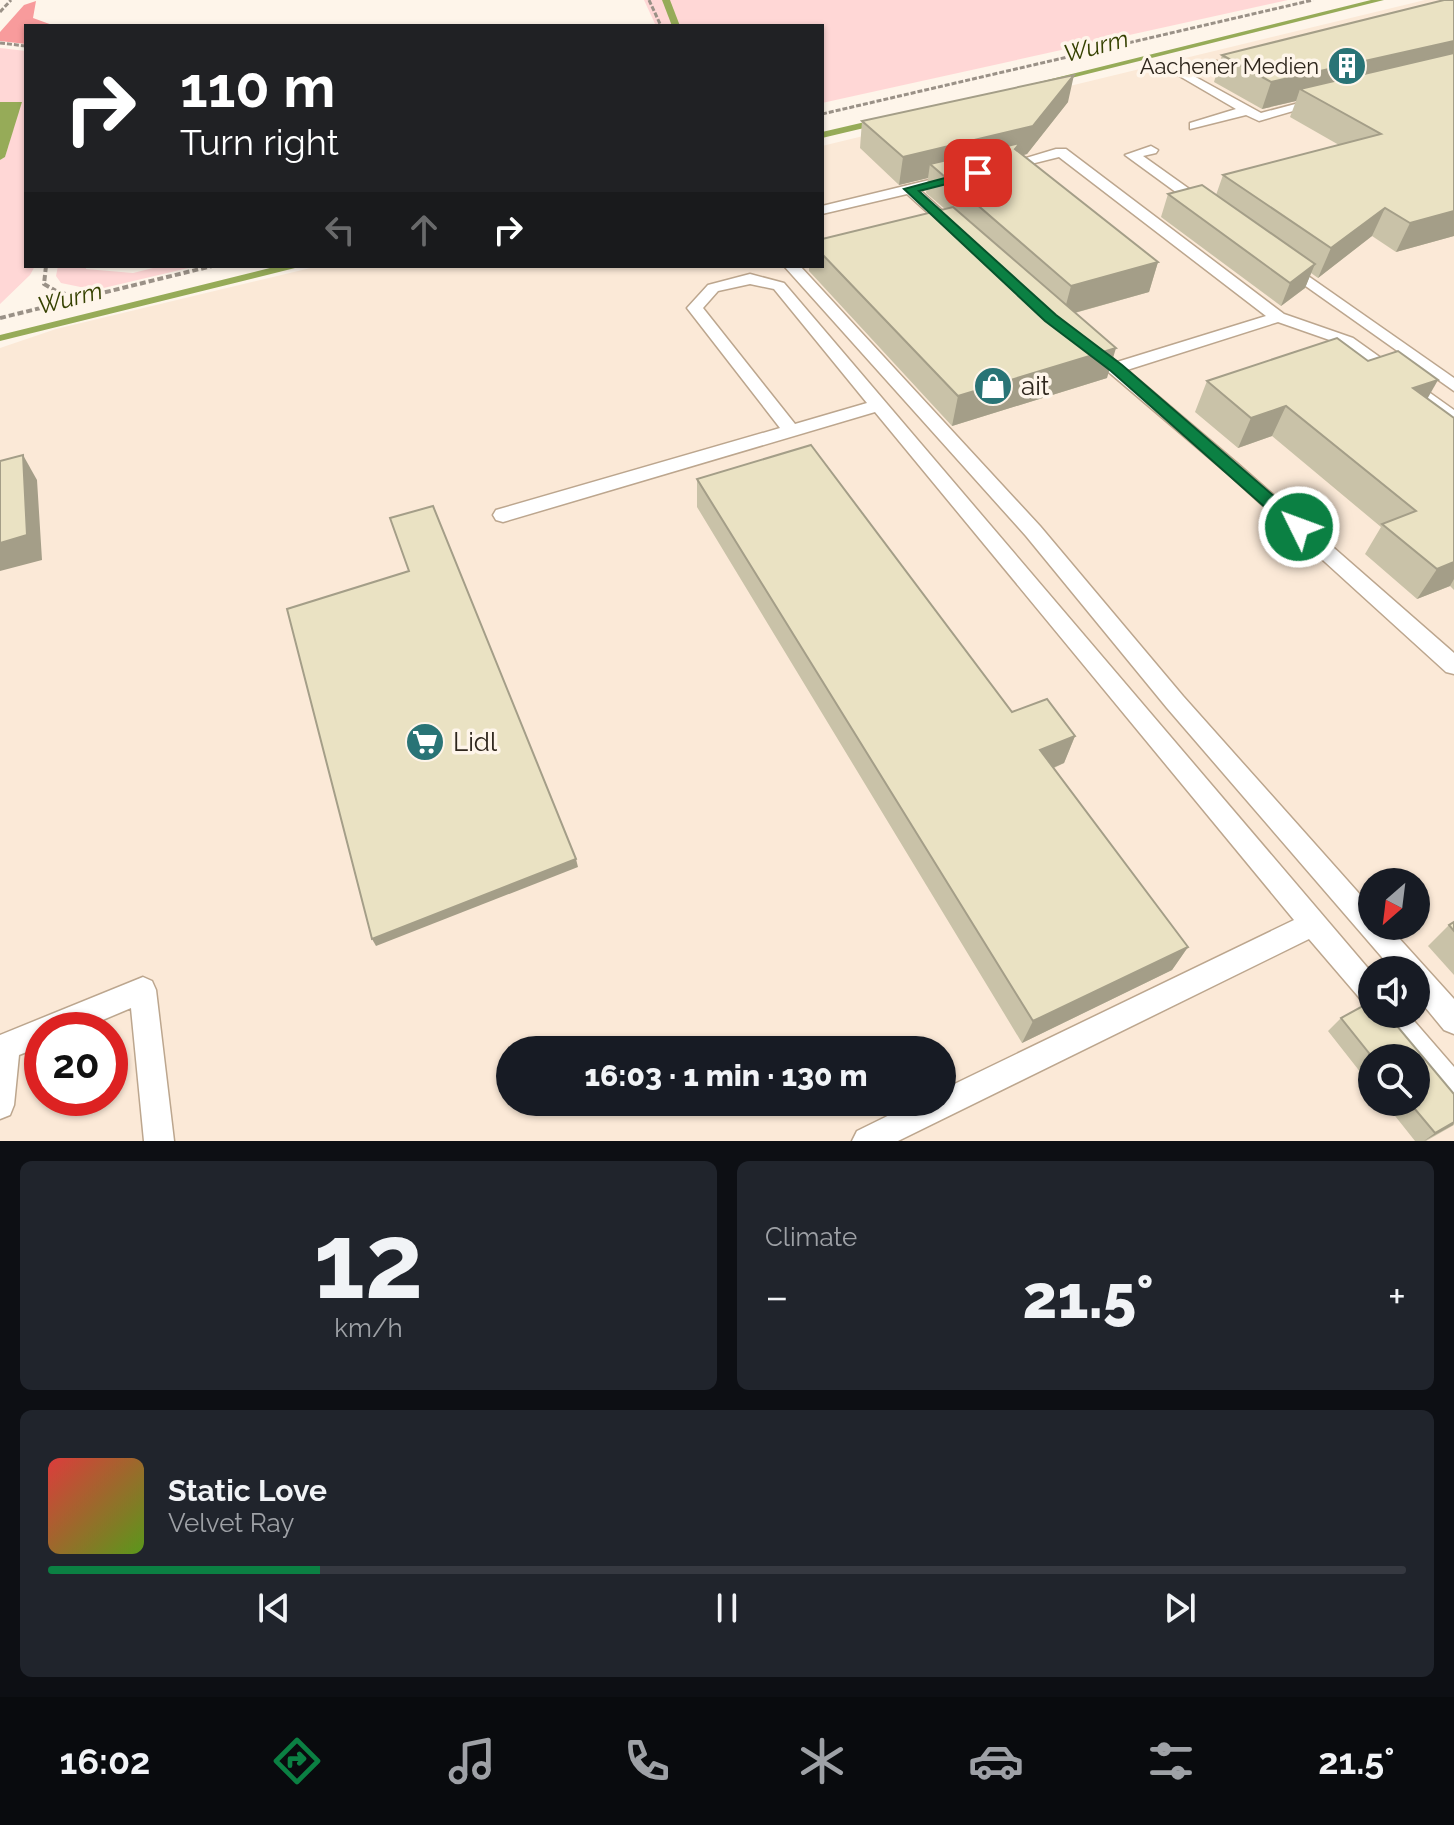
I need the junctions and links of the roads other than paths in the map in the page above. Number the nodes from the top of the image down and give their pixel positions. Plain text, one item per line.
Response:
1 (1217, 65) dead end
2 (1334, 98) edge
3 (1248, 110) junction
4 (1195, 126) dead end
5 (1151, 150) dead end
6 (988, 170) edge
7 (964, 176) edge
8 (910, 189) junction
9 (824, 210) edge
10 (1221, 219) edge
11 (968, 243) edge
12 (1273, 256) edge
13 (794, 268) edge
14 (1278, 317) junction
15 (1073, 335) edge
16 (1117, 368) junction
17 (1454, 386) edge
18 (879, 405) junction
19 (1454, 418) edge
20 (791, 430) junction
21 (503, 515) dead end
22 (1454, 666) edge
23 (1313, 924) junction
24 (1398, 956) edge
25 (1358, 977) edge
26 (1430, 992) edge
27 (90, 1012) edge
28 (1454, 1020) edge
29 (1402, 1028) edge
30 (24, 1039) edge
31 (1454, 1088) edge
32 (0, 1105) edge
33 (159, 1141) edge
34 (867, 1141) edge

1 - 3 lane
2 - 3 lane
3 - 4 lane
5 - 10 lane
6 - 14 lane
7 - 8 lane
8 - 9 lane
8 - 11 lane
12 - 17 lane
13 - 24 lane
14 - 16 lane
14 - 19 lane
15 - 16 lane
16 - 22 lane
18 - 20 lane
18 - 20 lane
18 - 23 lane
20 - 21 lane
23 - 25 lane
23 - 34 lane
26 - 28 lane
27 - 33 lane
29 - 31 lane
30 - 32 lane

